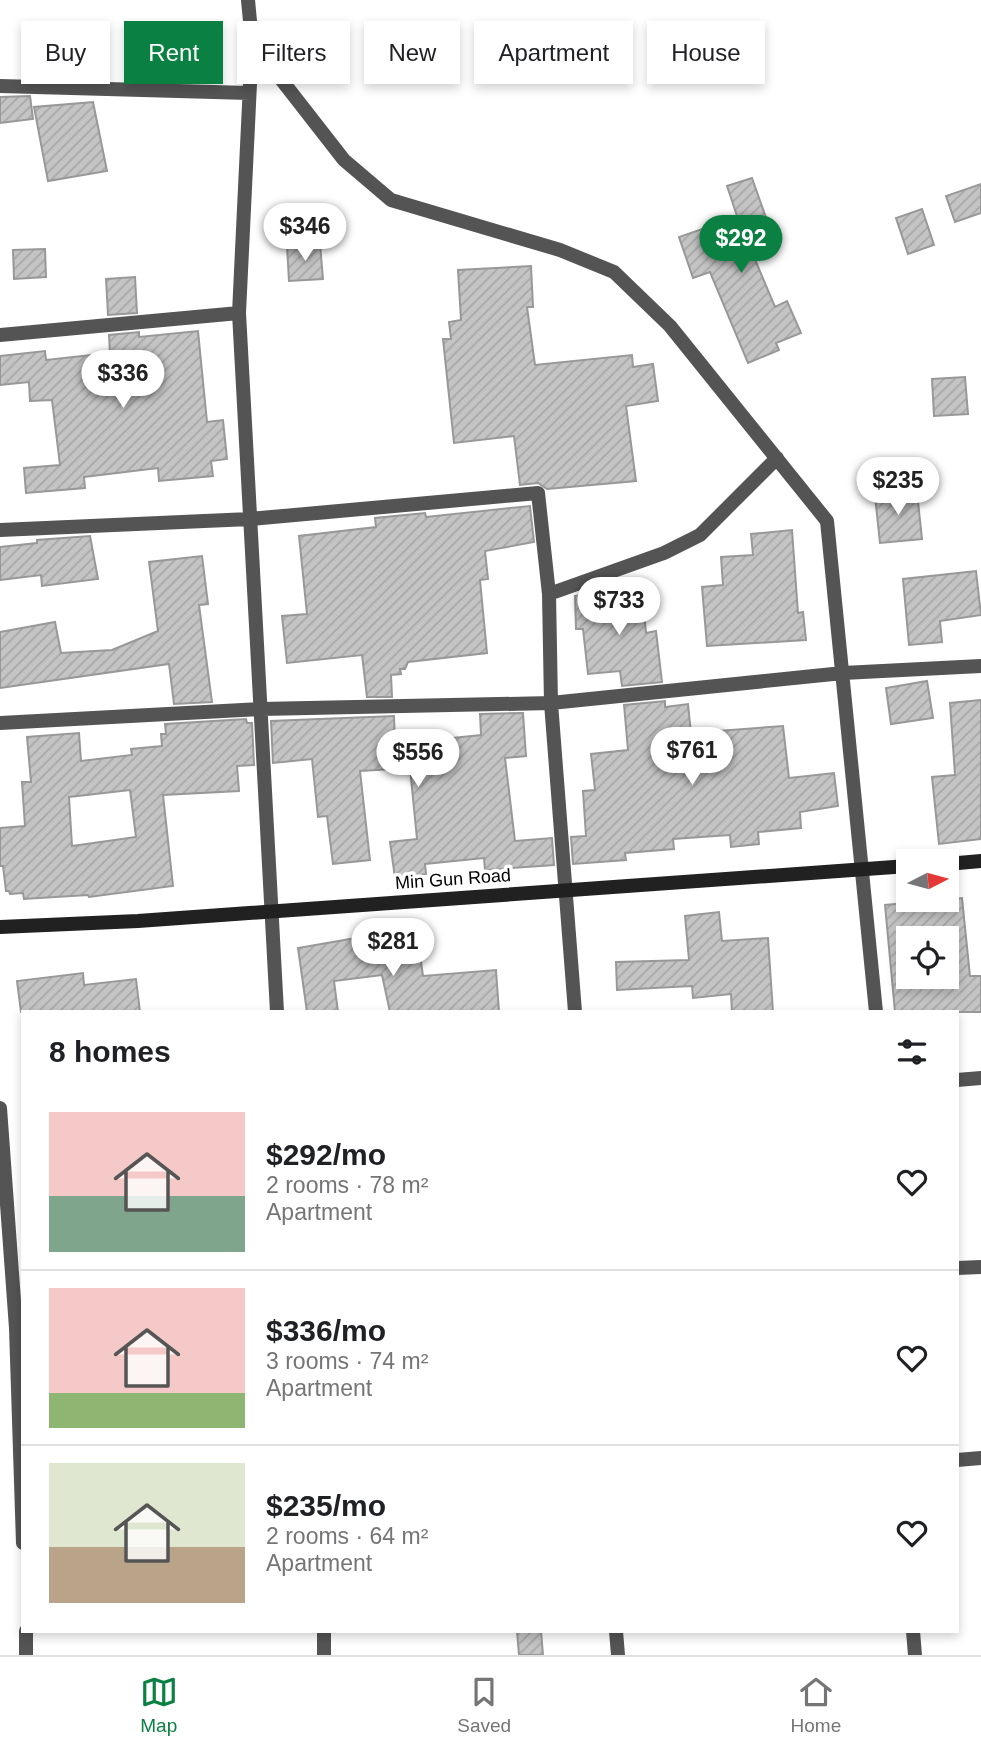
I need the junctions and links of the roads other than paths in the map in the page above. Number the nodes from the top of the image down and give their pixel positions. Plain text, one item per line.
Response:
1 (248, 0) edge
2 (250, 21) edge
3 (250, 84) edge
4 (284, 84) edge
5 (0, 86) edge
6 (249, 93) junction
7 (239, 313) junction
8 (0, 335) edge
9 (777, 458) junction
10 (250, 519) junction
11 (0, 530) edge
12 (549, 594) junction
13 (981, 666) edge
14 (843, 673) junction
15 (551, 703) junction
16 (261, 709) junction
17 (0, 723) edge
18 (981, 862) edge
19 (959, 863) edge
20 (896, 867) edge
21 (864, 869) junction
22 (563, 891) junction
23 (270, 912) junction
24 (0, 927) edge
25 (277, 1010) edge
26 (575, 1010) edge
27 (876, 1010) edge
28 (981, 1078) edge
29 (959, 1080) edge
30 (0, 1108) edge
31 (981, 1267) edge
32 (959, 1268) edge
33 (19, 1328) edge
34 (0, 1330) edge
35 (21, 1436) edge
36 (981, 1458) edge
37 (959, 1460) edge
38 (26, 1633) edge
39 (324, 1633) edge
40 (617, 1633) edge
41 (913, 1633) edge
42 (26, 1655) edge
43 (324, 1655) edge
44 (618, 1655) edge
45 (915, 1655) edge

1 - 2 street
3 - 6 street
4 - 9 street
5 - 6 street
6 - 7 street
7 - 8 street
7 - 10 street
9 - 12 street
9 - 14 street
10 - 11 street
10 - 12 street
10 - 16 street
12 - 15 street
13 - 14 street
14 - 15 street
14 - 21 street
15 - 16 street
15 - 22 street
16 - 17 street
16 - 23 street
18 - 19 street
20 - 21 street, Min Gun Road
21 - 22 street, Min Gun Road
21 - 27 street
22 - 23 street, Min Gun Road
22 - 26 street
23 - 24 street, Min Gun Road
23 - 25 street
28 - 29 street
30 - 33 street
31 - 32 street
33 - 34 street
33 - 35 street
36 - 37 street
38 - 42 street
39 - 43 street
40 - 44 street
41 - 45 street

